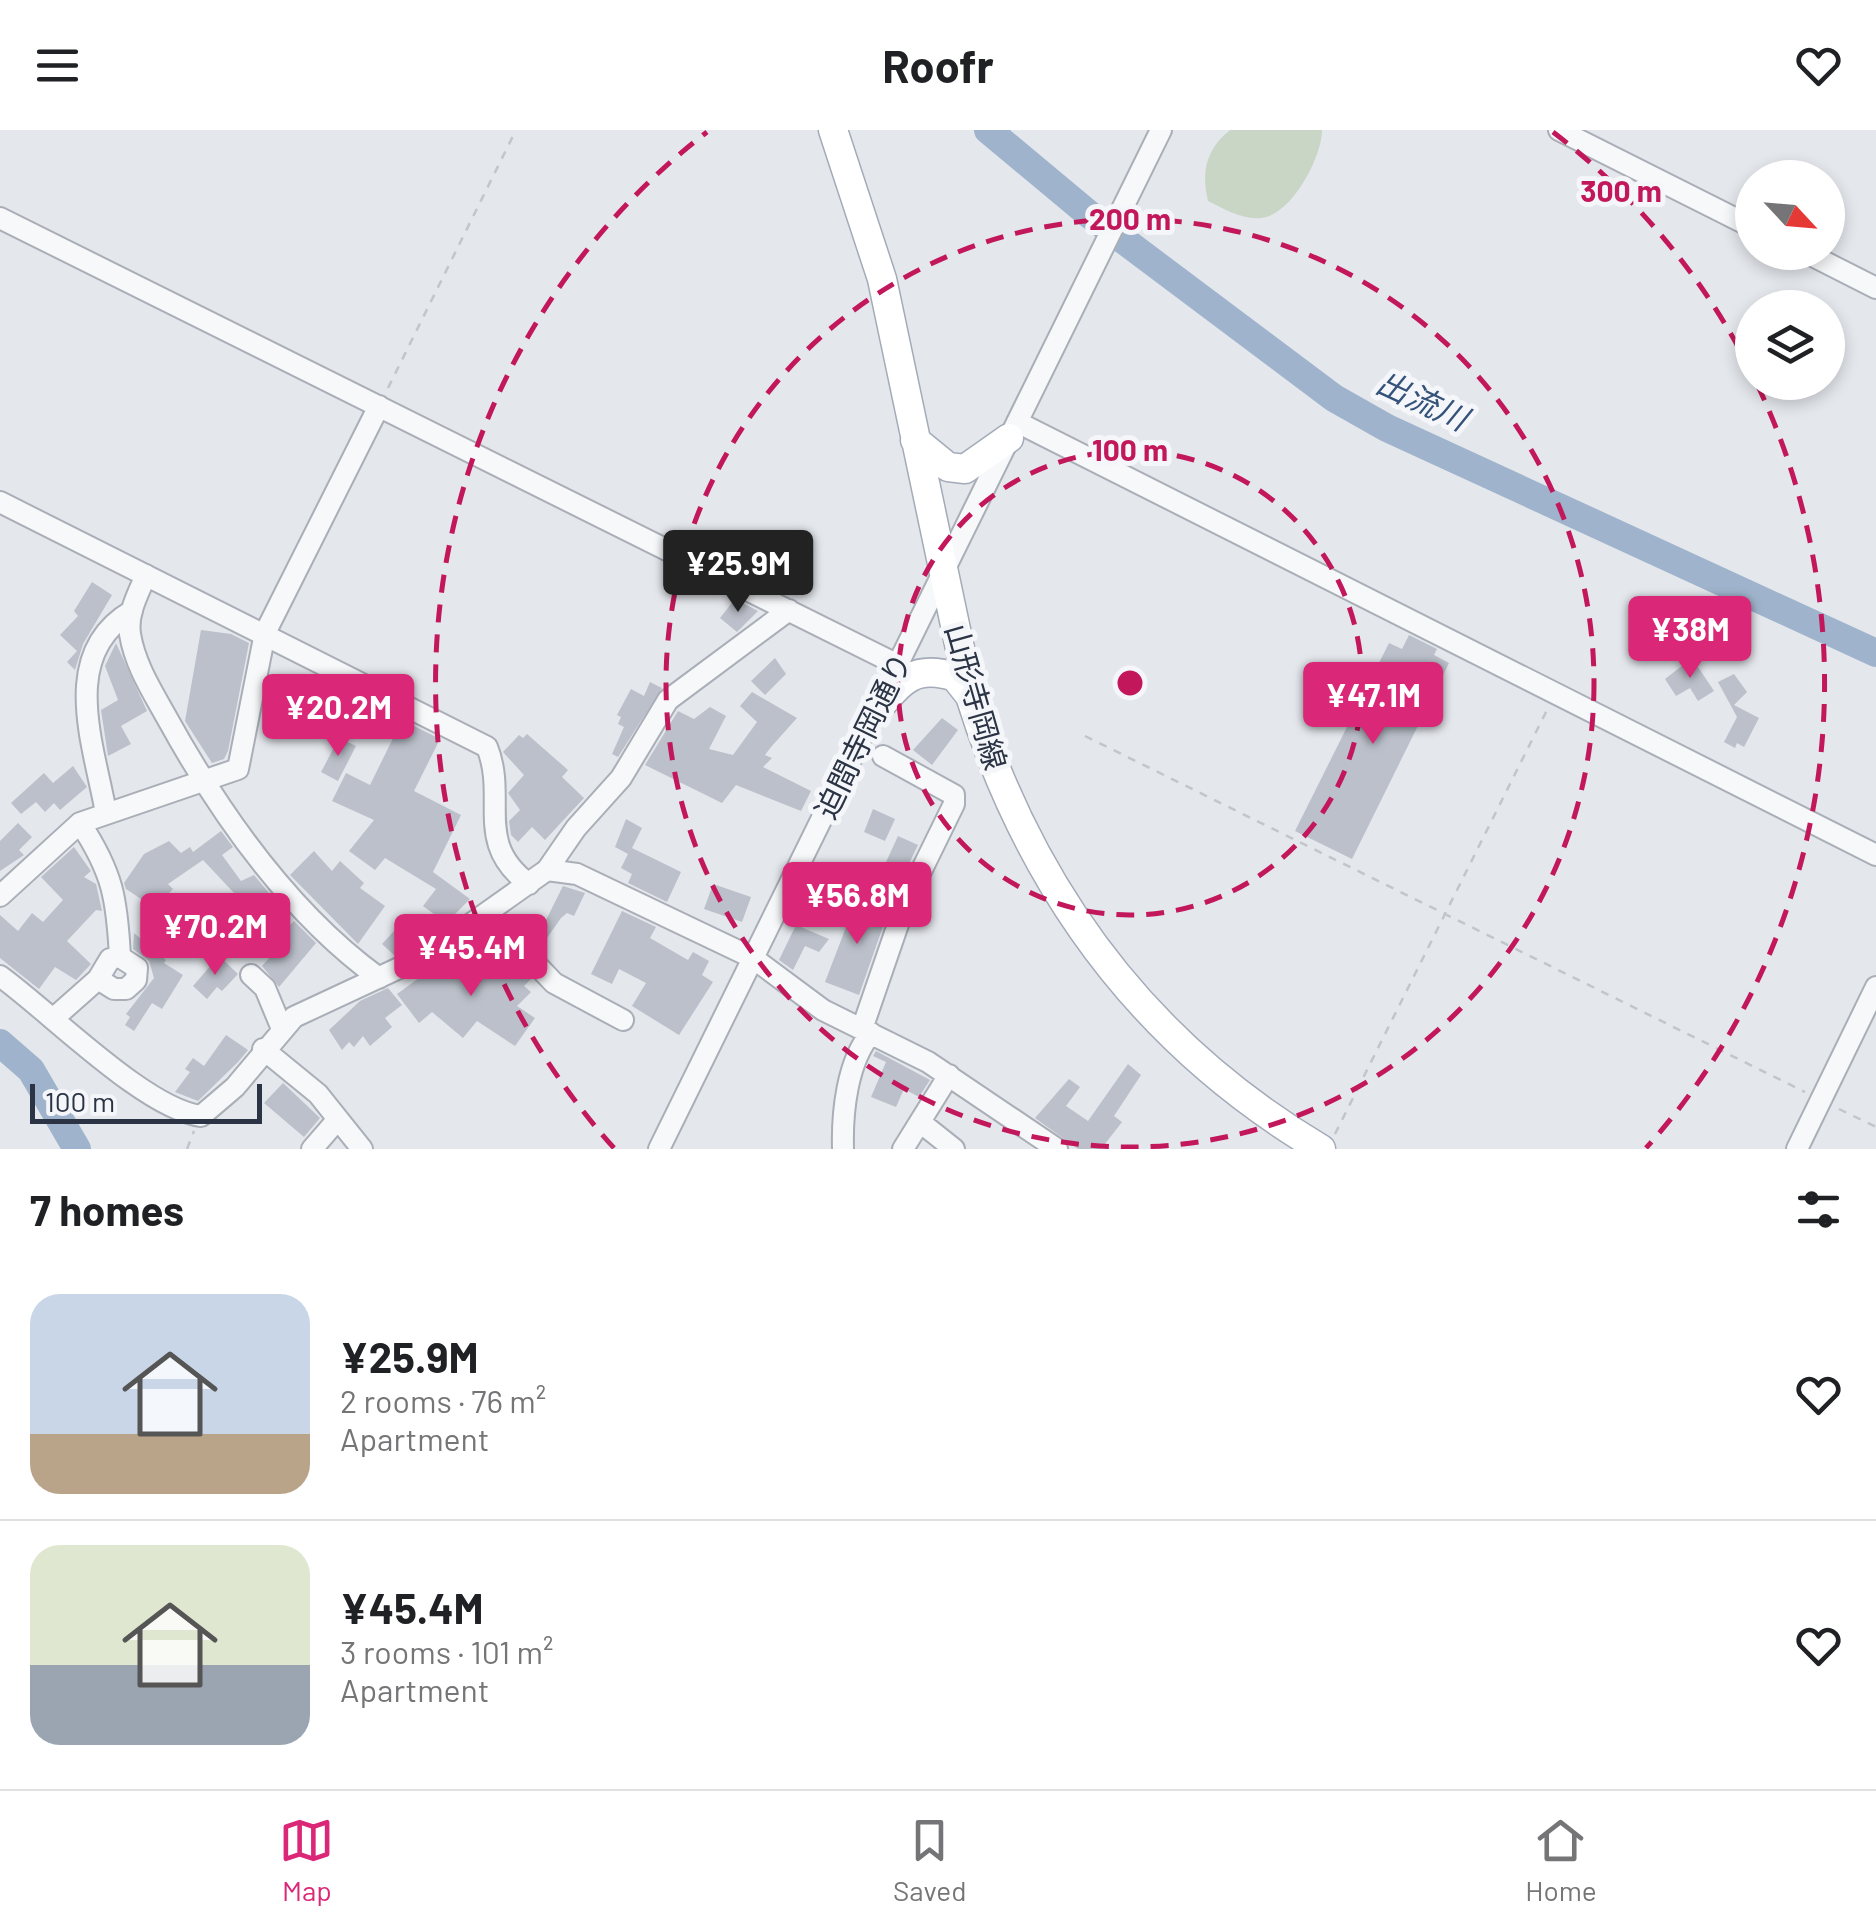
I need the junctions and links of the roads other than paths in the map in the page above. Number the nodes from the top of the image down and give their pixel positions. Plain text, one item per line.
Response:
1 (833, 130) edge
2 (1161, 130) edge
3 (1559, 130) edge
4 (1586, 136) edge
5 (1735, 217) edge
6 (0, 218) edge
7 (1840, 270) edge
8 (1876, 288) edge
9 (379, 406) junction
10 (1013, 430) junction
11 (915, 440) junction
12 (0, 502) edge
13 (146, 576) junction
14 (942, 576) junction
15 (789, 610) junction
16 (132, 611) junction
17 (265, 633) junction
18 (898, 666) junction
19 (970, 696) junction
20 (877, 710) junction
21 (883, 756) dead end
22 (204, 782) junction
23 (106, 813) junction
24 (80, 823) junction
25 (1876, 855) edge
26 (547, 870) junction
27 (529, 884) junction
28 (0, 894) edge
29 (488, 913) junction
30 (120, 957) junction
31 (753, 958) junction
32 (251, 974) dead end
33 (0, 976) edge
34 (379, 978) junction
35 (98, 979) junction
36 (1876, 988) edge
37 (54, 1018) junction
38 (622, 1020) dead end
39 (282, 1030) junction
40 (867, 1031) junction
41 (263, 1049) junction
42 (949, 1075) junction
43 (338, 1120) junction
44 (920, 1122) junction
45 (312, 1149) edge
46 (362, 1149) edge
47 (659, 1149) edge
48 (842, 1149) edge
49 (903, 1149) edge
50 (954, 1149) edge
51 (1057, 1149) edge
52 (1324, 1149) edge
53 (1796, 1149) edge

1 - 11 main road, 山形寺岡線
2 - 10 street, 迫間寺岡通り
3 - 4 street
4 - 5 street
6 - 9 street
7 - 8 street
9 - 15 street
9 - 17 street
10 - 11 main road
10 - 14 street, 迫間寺岡通り
10 - 25 street
11 - 14 main road, 山形寺岡線
12 - 13 street
13 - 16 street
13 - 17 street
14 - 18 street, 迫間寺岡通り
14 - 19 main road, 山形寺岡線
15 - 18 street
15 - 26 street
16 - 22 street
16 - 23 street
17 - 22 street
17 - 27 street
18 - 20 street, 迫間寺岡通り
19 - 20 main road
19 - 52 main road, 山形寺岡線
20 - 31 street, 迫間寺岡通り
21 - 40 street
22 - 23 street
22 - 34 street
23 - 24 street
24 - 28 street
24 - 30 street
26 - 27 street
26 - 31 street
27 - 29 street
29 - 34 street
29 - 38 street
30 - 35 street
30 - 35 street
31 - 40 street
31 - 47 street, 迫間寺岡通り
32 - 39 street
33 - 37 street
34 - 39 street
35 - 37 street
36 - 53 street
37 - 41 street
39 - 41 street
40 - 42 street
40 - 48 street
41 - 43 street
42 - 44 street
42 - 51 street
43 - 45 street
43 - 46 street
44 - 49 street
44 - 50 street

